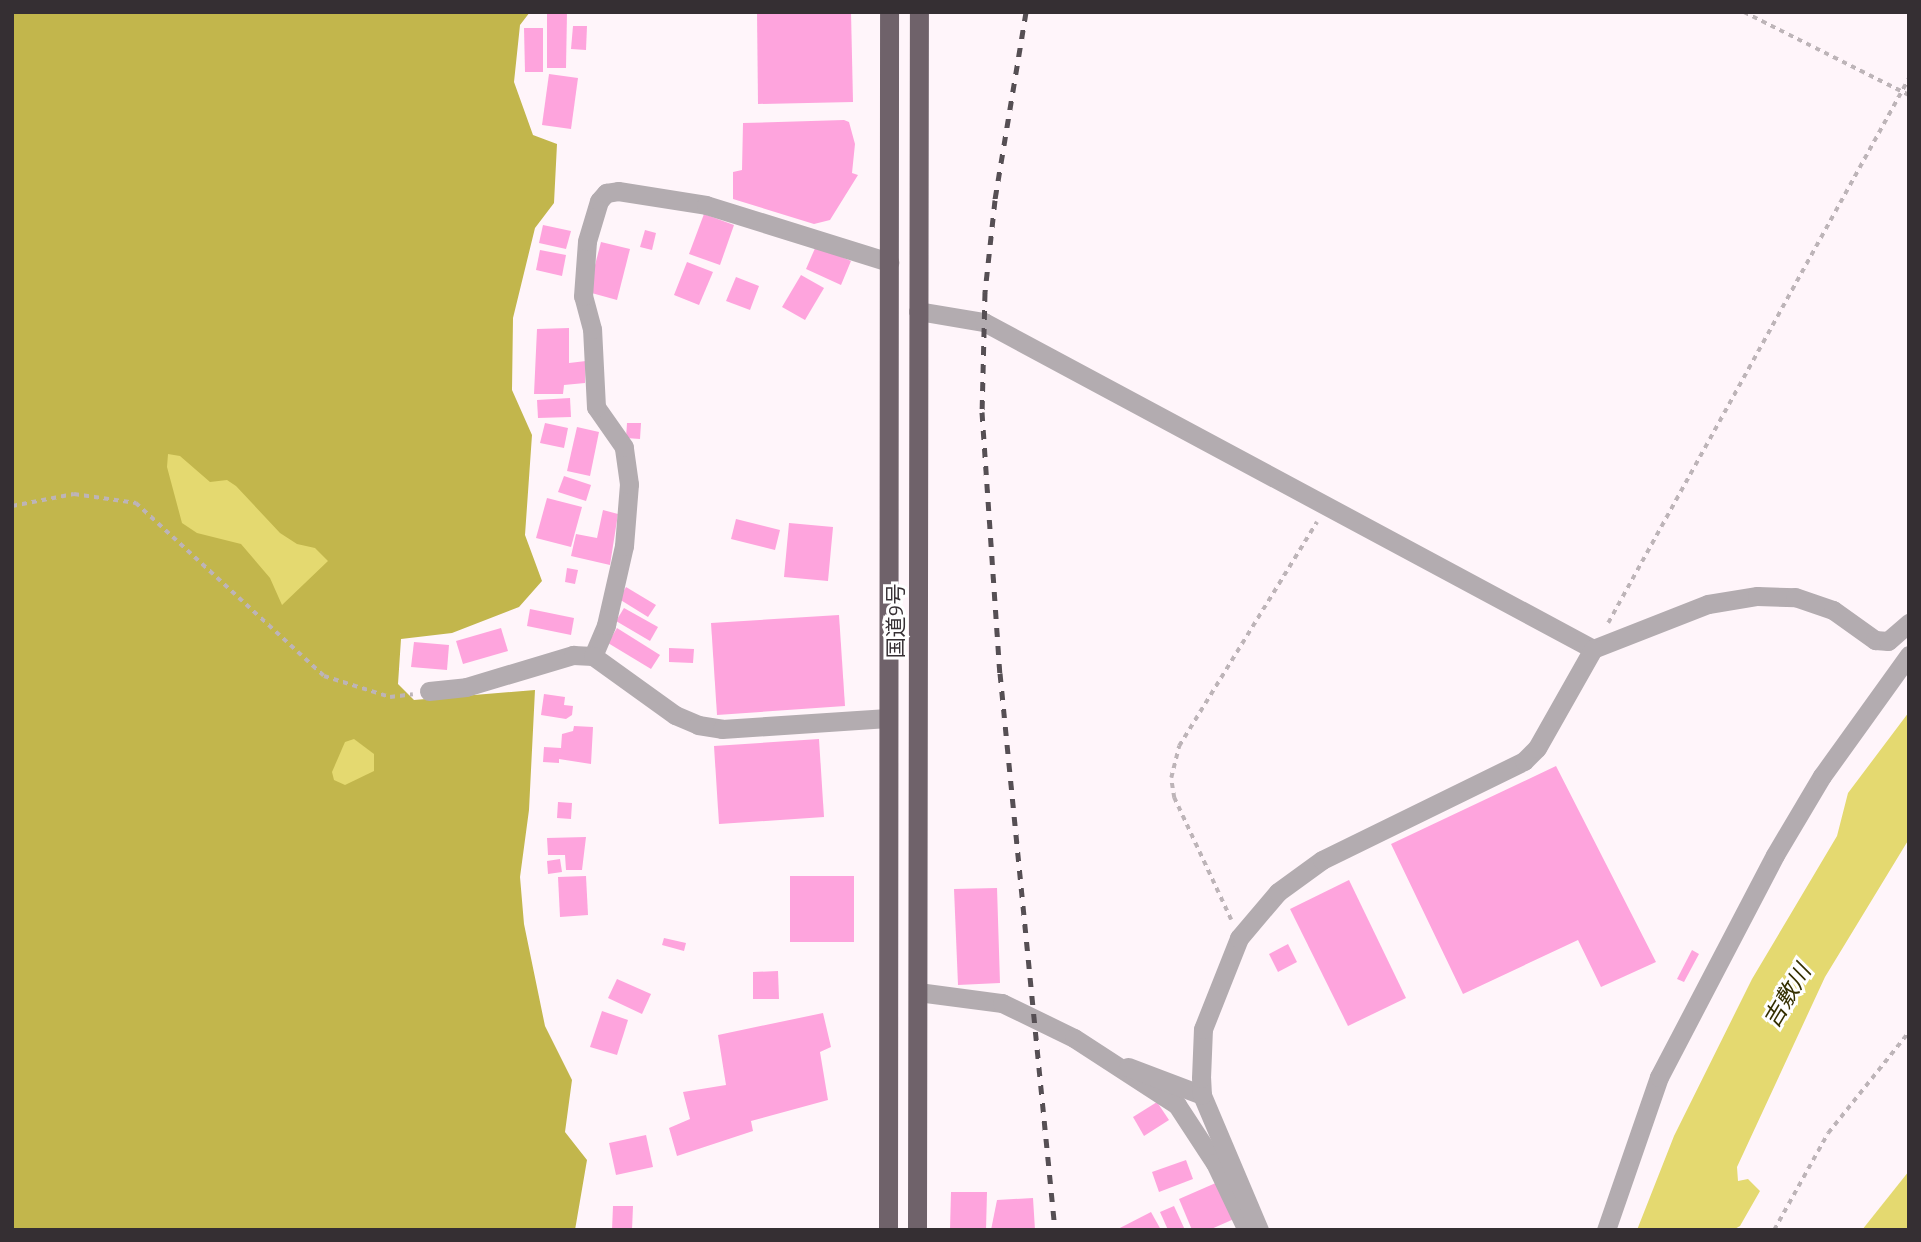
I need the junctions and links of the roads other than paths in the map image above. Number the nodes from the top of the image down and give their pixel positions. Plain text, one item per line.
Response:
1 (889, 12) edge
2 (919, 12) edge
3 (889, 262) junction
4 (918, 311) junction
5 (1909, 623) edge
6 (1593, 649) junction
7 (1909, 655) edge
8 (593, 656) junction
9 (429, 691) road end
10 (888, 718) junction
11 (918, 992) junction
12 (1116, 1067) junction
13 (1202, 1096) junction
14 (888, 1230) edge
15 (917, 1230) edge
16 (1247, 1230) edge
17 (1259, 1230) edge
18 (1606, 1230) edge

1 - 3 highway, 国道9号
2 - 4 highway, 国道9号
3 - 8 street
3 - 10 highway, 国道9号
4 - 6 street
4 - 11 highway, 国道9号
5 - 6 street
6 - 13 street
7 - 18 street
8 - 9 street
8 - 10 street
10 - 14 highway, 国道9号
11 - 12 street
11 - 15 highway, 国道9号
12 - 13 street
12 - 16 street
13 - 17 street

